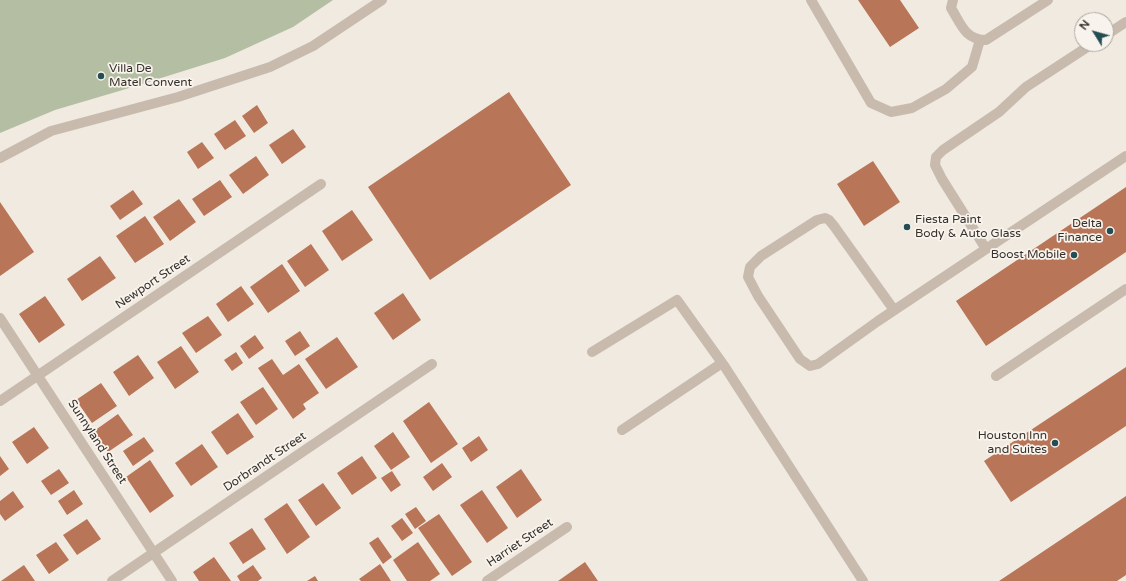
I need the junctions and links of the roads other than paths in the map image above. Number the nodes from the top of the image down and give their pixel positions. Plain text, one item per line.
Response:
1 (382, 0) edge
2 (812, 0) edge
3 (953, 0) edge
4 (1048, 0) edge
5 (1126, 22) edge
6 (1114, 30) edge
7 (980, 40) junction
8 (1080, 52) edge
9 (1126, 156) edge
10 (0, 158) edge
11 (322, 184) dead end
12 (986, 249) junction
13 (1126, 290) edge
14 (894, 310) junction
15 (0, 318) edge
16 (592, 352) dead end
17 (722, 363) junction
18 (432, 364) dead end
19 (37, 376) junction
20 (996, 376) dead end
21 (0, 401) edge
22 (622, 430) dead end
23 (567, 527) dead end
24 (154, 553) junction
25 (112, 581) edge
26 (172, 581) edge
27 (487, 581) edge
28 (863, 581) edge

1 - 10 street
2 - 7 street
3 - 7 street
4 - 7 street
5 - 6 street
8 - 12 street
9 - 12 street
11 - 19 street, Newport Street
12 - 14 street
13 - 20 street
14 - 14 street
15 - 19 street, Sunnyland Street
16 - 17 street
17 - 22 street
17 - 28 street
18 - 24 street, Dorbrandt Street
19 - 21 street, Newport Street
19 - 24 street, Sunnyland Street
23 - 27 street, Harriet Street
24 - 25 street, Dorbrandt Street
24 - 26 street, Sunnyland Street

